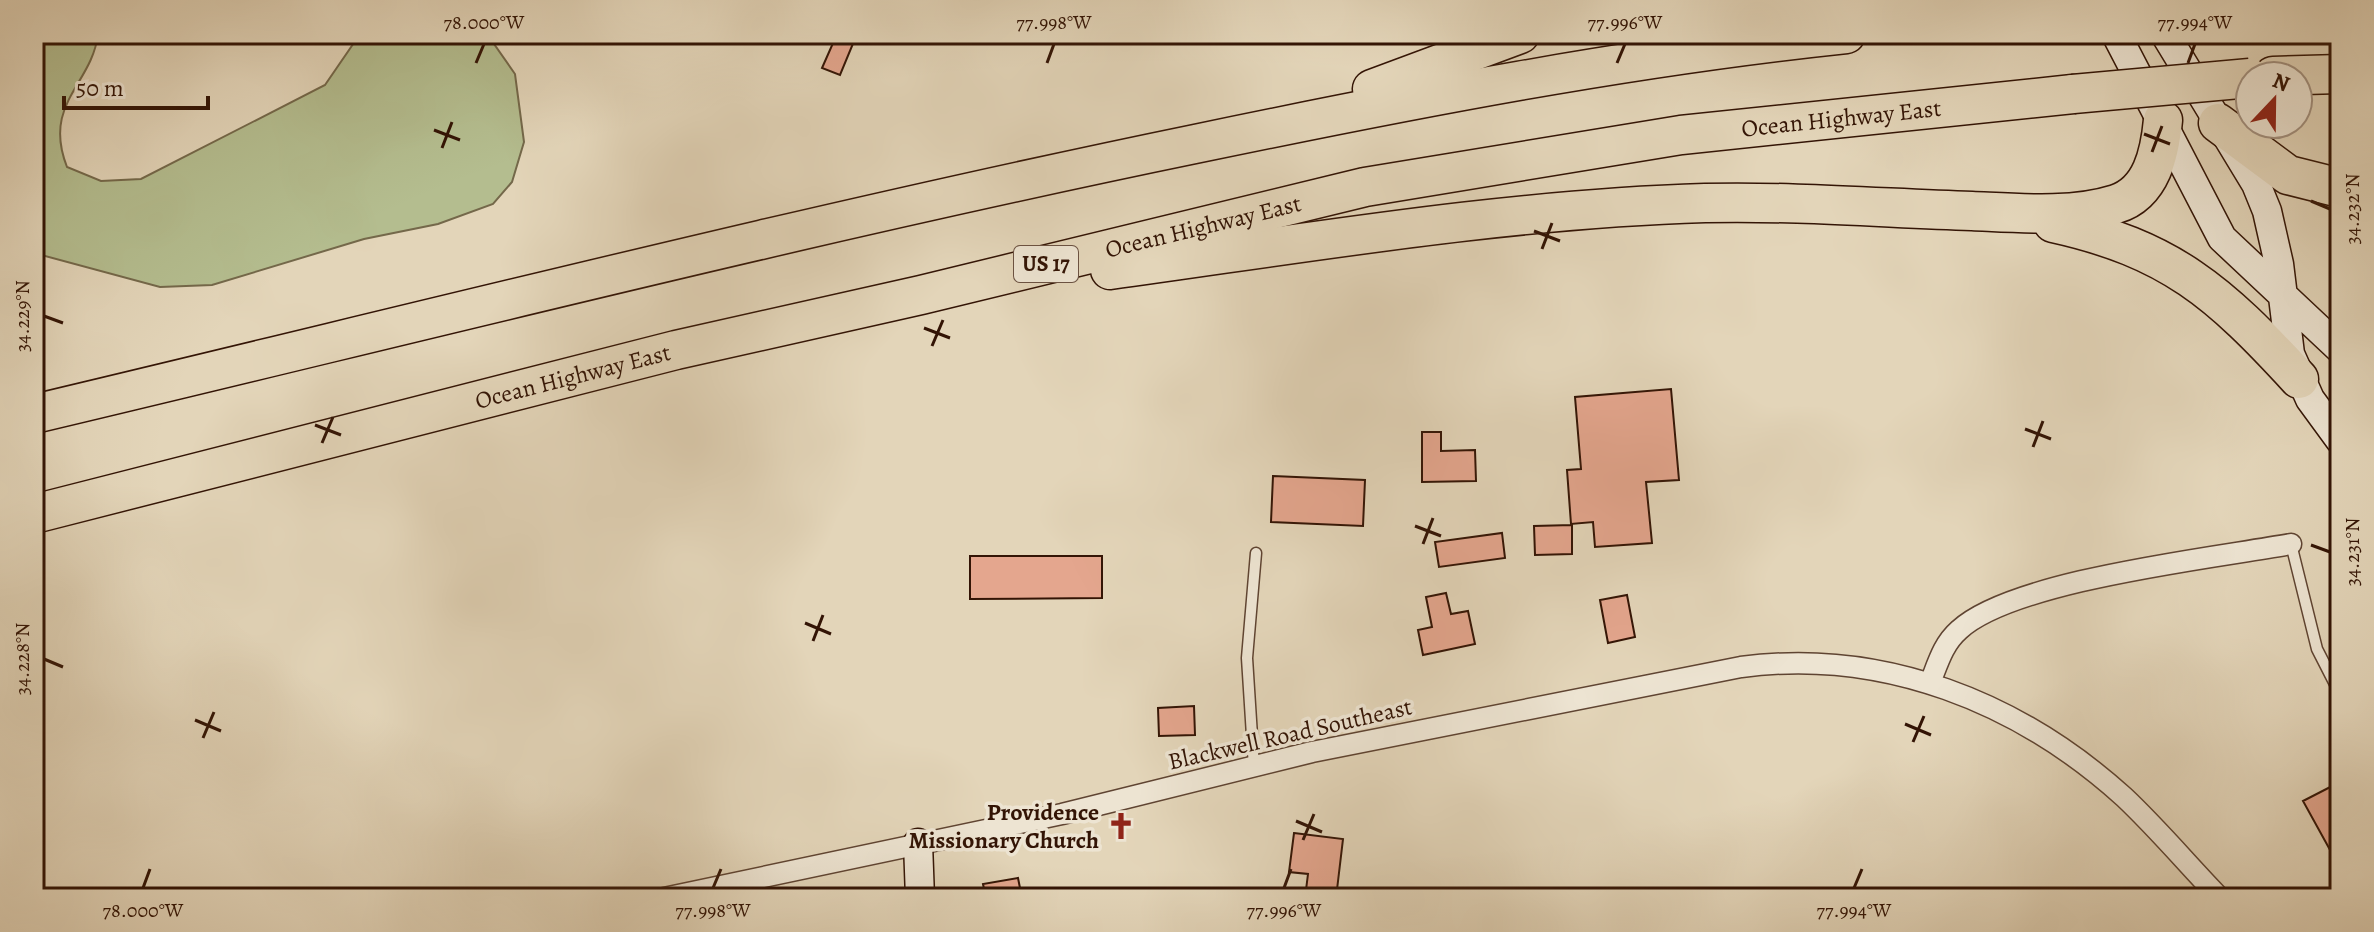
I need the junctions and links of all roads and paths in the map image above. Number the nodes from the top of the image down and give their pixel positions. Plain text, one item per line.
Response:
1 (1520, 34) edge
2 (1846, 34) edge
3 (2116, 34) edge
4 (2165, 34) edge
5 (2340, 74) edge
6 (2314, 75) edge
7 (2234, 79) edge
8 (2163, 120) junction
9 (2218, 123) junction
10 (1107, 162) junction
11 (2340, 188) edge
12 (2007, 213) junction
13 (2281, 292) junction
14 (921, 295) junction
15 (2340, 349) edge
16 (2299, 379) junction
17 (34, 414) edge
18 (2340, 440) edge
19 (34, 514) edge
20 (2291, 544) joint
21 (1256, 553) dead end
22 (2337, 679) edge
23 (1930, 683) junction
24 (2340, 694) edge
25 (1254, 767) junction
26 (918, 843) junction
27 (664, 898) edge
28 (920, 898) edge
29 (2220, 898) edge

1 - 10 highway
2 - 10 highway
3 - 8 main road
4 - 9 main road
5 - 6 highway
7 - 14 highway, Ocean Highway East / US 17, bridge
8 - 12 highway
8 - 13 main road
9 - 11 highway
9 - 13 main road
10 - 17 highway
12 - 14 highway
12 - 16 highway
13 - 15 main road
13 - 16 main road
14 - 19 highway, Ocean Highway East / US 17
16 - 18 main road
20 - 22 lane
20 - 23 street
21 - 25 lane
22 - 24 lane
23 - 25 street, Blackwell Road Southeast
23 - 29 street, Blackwell Road Southeast
25 - 26 street, Blackwell Road Southeast
26 - 27 street, Blackwell Road Southeast
26 - 28 main road

